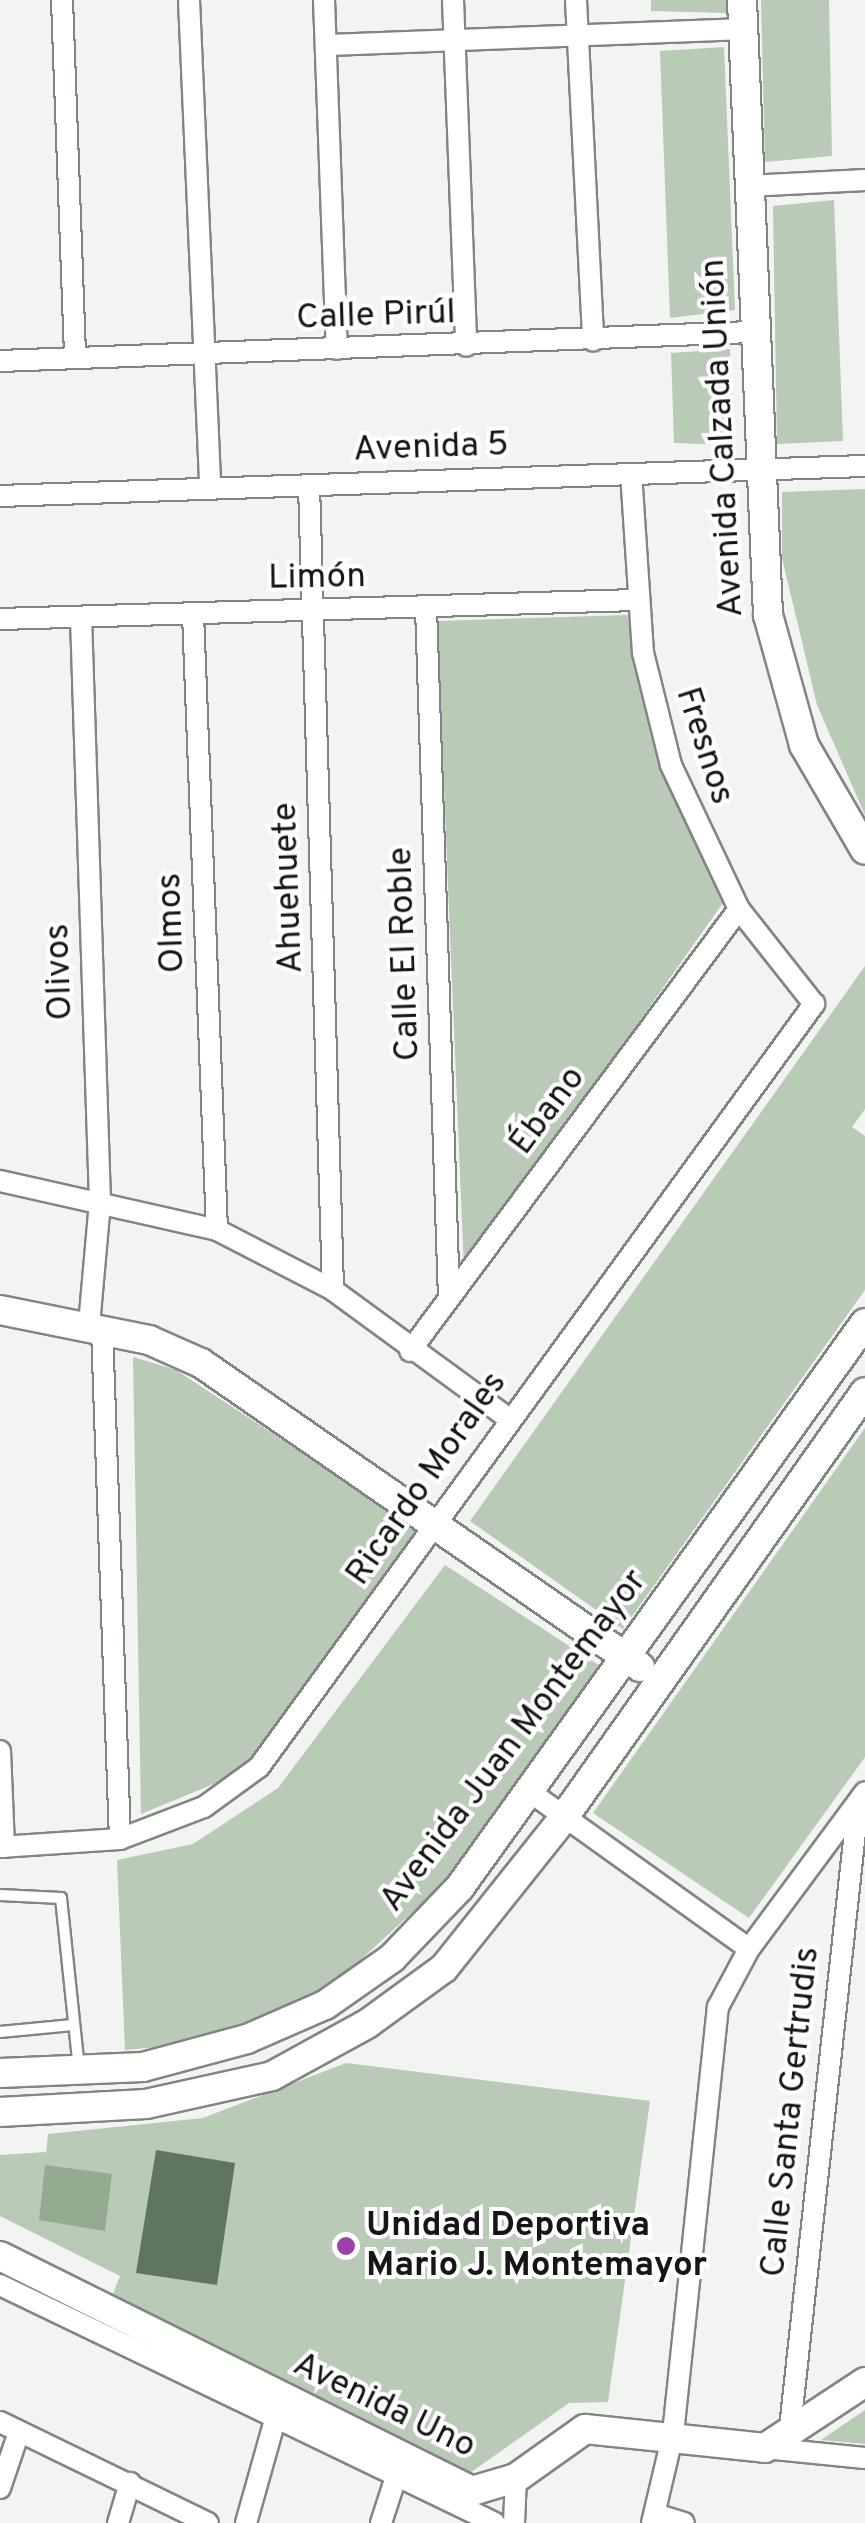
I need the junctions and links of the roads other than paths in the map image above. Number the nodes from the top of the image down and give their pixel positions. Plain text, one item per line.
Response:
1 (62, 0) edge
2 (190, 0) edge
3 (324, 0) edge
4 (453, 0) edge
5 (576, 0) edge
6 (742, 0) edge
7 (742, 29) junction
8 (578, 36) junction
9 (454, 38) junction
10 (326, 45) junction
11 (865, 180) edge
12 (748, 186) junction
13 (753, 332) junction
14 (593, 341) junction
15 (466, 346) junction
16 (338, 349) junction
17 (204, 354) junction
18 (75, 358) junction
19 (0, 361) edge
20 (865, 466) edge
21 (758, 470) junction
22 (631, 474) junction
23 (308, 485) junction
24 (210, 488) junction
25 (0, 496) edge
26 (636, 600) junction
27 (426, 608) junction
28 (313, 610) junction
29 (193, 614) junction
30 (81, 617) junction
31 (0, 619) edge
32 (865, 850) edge
33 (739, 909) junction
34 (814, 1004) joint
35 (0, 1181) edge
36 (100, 1202) junction
37 (217, 1230) junction
38 (333, 1290) junction
39 (449, 1298) junction
40 (0, 1310) edge
41 (865, 1323) edge
42 (96, 1327) junction
43 (410, 1352) junction
44 (865, 1392) edge
45 (509, 1419) junction
46 (435, 1524) junction
47 (626, 1658) junction
48 (661, 1681) junction
49 (0, 1751) edge
50 (530, 1792) junction
51 (861, 1798) edge
52 (562, 1820) junction
53 (120, 1840) junction
54 (2, 1847) edge
55 (0, 1895) edge
56 (749, 1949) junction
57 (74, 2025) junction
58 (0, 2032) edge
59 (142, 2067) junction
60 (80, 2071) junction
61 (0, 2073) edge
62 (146, 2104) junction
63 (0, 2112) edge
64 (0, 2256) edge
65 (0, 2285) edge
66 (865, 2382) edge
67 (275, 2420) junction
68 (10, 2427) edge
69 (790, 2428) junction
70 (673, 2434) junction
71 (765, 2448) junction
72 (865, 2458) edge
73 (516, 2478) junction
74 (395, 2480) junction
75 (130, 2483) junction
76 (0, 2488) edge
77 (653, 2518) edge
78 (118, 2523) edge
79 (208, 2523) edge
80 (246, 2523) edge
81 (381, 2523) edge
82 (496, 2523) edge
83 (514, 2523) edge
84 (684, 2523) edge

1 - 18 street
2 - 17 street
3 - 10 street
4 - 9 street
5 - 8 street
6 - 7 street, Avenida Calzada Unión
7 - 8 street
7 - 12 street, Avenida Calzada Unión
8 - 9 street
8 - 14 street
9 - 10 street
9 - 15 street
10 - 16 street
11 - 12 street
12 - 13 street, Avenida Calzada Unión
13 - 14 street, Calle Pirúl
13 - 21 street, Avenida Calzada Unión
14 - 15 street, Calle Pirúl
15 - 16 street, Calle Pirúl
16 - 17 street, Calle Pirúl
17 - 18 street, Calle Pirúl
17 - 24 street
18 - 19 street, Calle Pirúl
20 - 21 street, Avenida 5
21 - 22 street, Avenida 5
21 - 32 street, Avenida Calzada Unión
22 - 23 street, Avenida 5
22 - 26 street, Fresnos
23 - 24 street, Avenida 5
23 - 28 street, Ahuehuete
24 - 25 street, Avenida 5
26 - 27 street, Limón
26 - 33 street, Fresnos
27 - 28 street, Limón
27 - 39 street, Calle El Roble
28 - 29 street, Limón
28 - 38 street, Ahuehuete
29 - 30 street, Limón
29 - 37 street, Olmos
30 - 31 street, Limón
30 - 36 street, Olivos
33 - 34 street, Fresnos
33 - 39 street, Ébano
34 - 45 street, Ricardo Morales
35 - 36 street
36 - 37 street
36 - 42 street, Olivos
37 - 38 street
38 - 43 street
39 - 43 street, Ébano
40 - 42 street
41 - 47 street, Avenida Juan Montemayor
42 - 46 street
42 - 53 street, Olivos
43 - 45 street
44 - 48 street
45 - 46 street, Ricardo Morales
46 - 47 street
46 - 53 street, Ricardo Morales
47 - 48 street
47 - 50 street, Avenida Juan Montemayor
48 - 52 street
49 - 54 street
50 - 52 street
50 - 59 street, Avenida Juan Montemayor
51 - 56 street
51 - 69 street, Calle Santa Gertrudis
52 - 56 street
52 - 62 street
53 - 54 street, Ricardo Morales
55 - 57 lane
56 - 70 street
57 - 58 lane
57 - 60 lane
59 - 60 street, Avenida Juan Montemayor
59 - 62 street
60 - 61 street, Avenida Juan Montemayor
62 - 63 street
64 - 73 street, Avenida Uno
65 - 67 street, Avenida Uno
66 - 69 street
67 - 74 street, Avenida Uno
67 - 80 street
68 - 75 street
68 - 76 street
69 - 71 street
70 - 71 street, Avenida Uno
70 - 73 street, Avenida Uno
70 - 77 street
71 - 72 street, Avenida Uno
73 - 83 street
74 - 81 street
74 - 82 street, Avenida Uno
75 - 78 street
75 - 79 street
77 - 84 street

